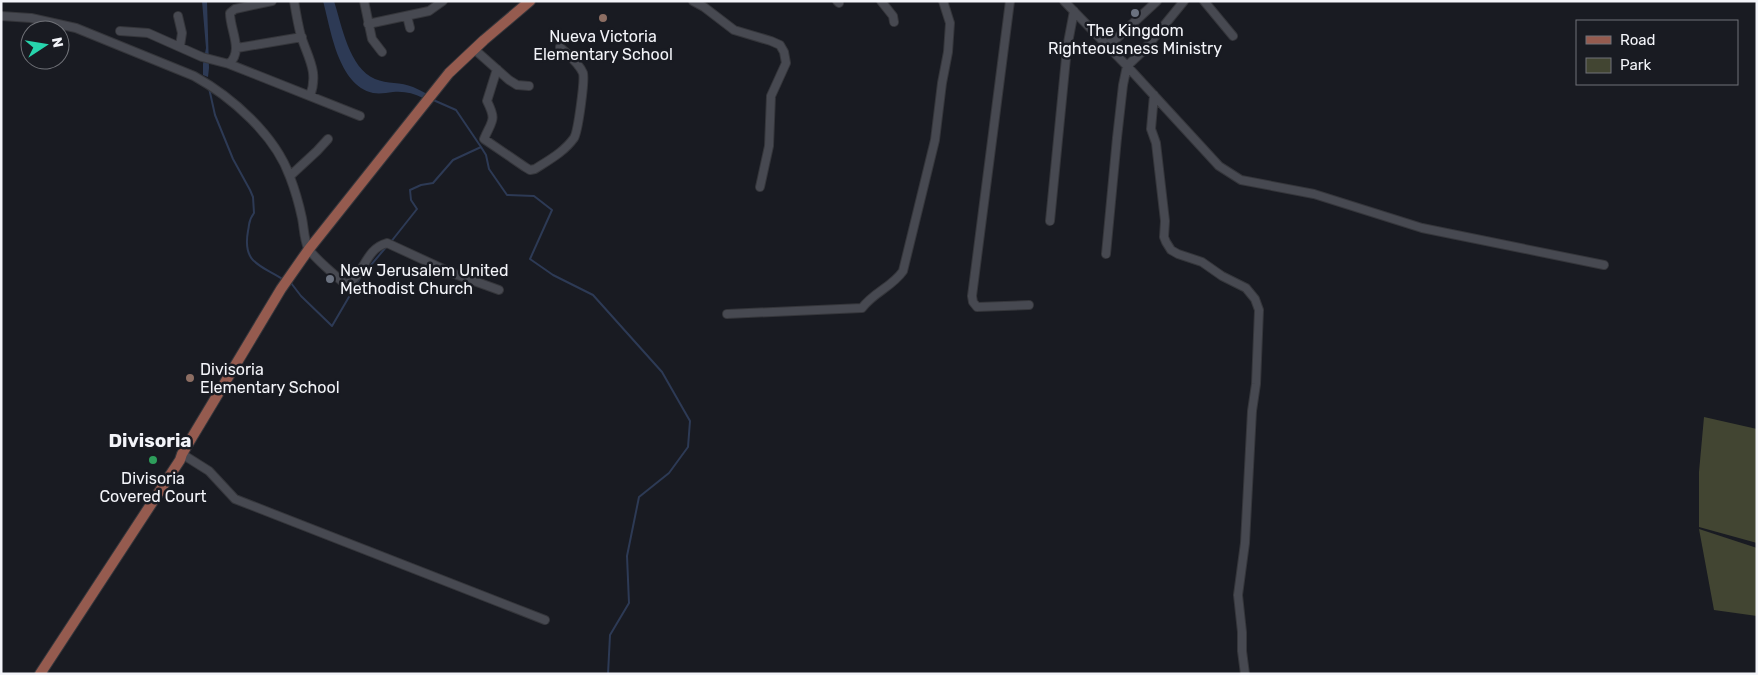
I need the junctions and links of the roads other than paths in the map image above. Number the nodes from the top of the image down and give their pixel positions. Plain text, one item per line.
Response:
1 (272, 1) edge
2 (294, 1) edge
3 (364, 1) edge
4 (443, 1) edge
5 (530, 1) edge
6 (693, 1) edge
7 (881, 1) edge
8 (943, 1) edge
9 (1010, 1) edge
10 (1064, 1) edge
11 (1157, 1) edge
12 (1184, 1) edge
13 (1204, 1) edge
14 (705, 4) edge
15 (1074, 11) junction
16 (1, 16) edge
17 (178, 16) dead end
18 (407, 16) junction
19 (894, 22) dead end
20 (368, 24) junction
21 (410, 28) dead end
22 (120, 31) dead end
23 (1233, 36) dead end
24 (302, 37) junction
25 (1106, 45) junction
26 (180, 46) junction
27 (560, 47) dead end
28 (237, 48) junction
29 (474, 49) junction
30 (382, 52) dead end
31 (228, 64) junction
32 (1127, 66) junction
33 (497, 69) junction
34 (529, 86) dead end
35 (1154, 95) junction
36 (310, 96) junction
37 (360, 116) dead end
38 (328, 139) dead end
39 (290, 176) junction
40 (760, 187) dead end
41 (1050, 220) dead end
42 (309, 249) junction
43 (1106, 254) dead end
44 (1604, 265) dead end
45 (499, 290) dead end
46 (1029, 305) dead end
47 (727, 314) dead end
48 (182, 454) junction
49 (544, 620) dead end
50 (40, 674) edge
51 (1245, 674) edge

1 - 28 street
2 - 24 street
3 - 20 street
4 - 18 street
5 - 29 main road
6 - 14 street
7 - 19 street
8 - 47 street
9 - 46 street
10 - 15 street
11 - 25 street
12 - 32 street
13 - 23 street
14 - 40 street
15 - 25 street
15 - 41 street
16 - 39 street
17 - 26 street
18 - 20 street
18 - 21 street
20 - 30 street
22 - 26 street
24 - 28 street
24 - 36 street
25 - 32 street
26 - 31 street
27 - 33 street
28 - 31 street
29 - 33 street
29 - 42 main road
31 - 36 street
32 - 35 street
32 - 43 street
33 - 34 street
35 - 44 street
35 - 51 street
36 - 37 street
38 - 39 street
39 - 42 street
42 - 45 street
42 - 48 main road
48 - 49 street
48 - 50 main road

